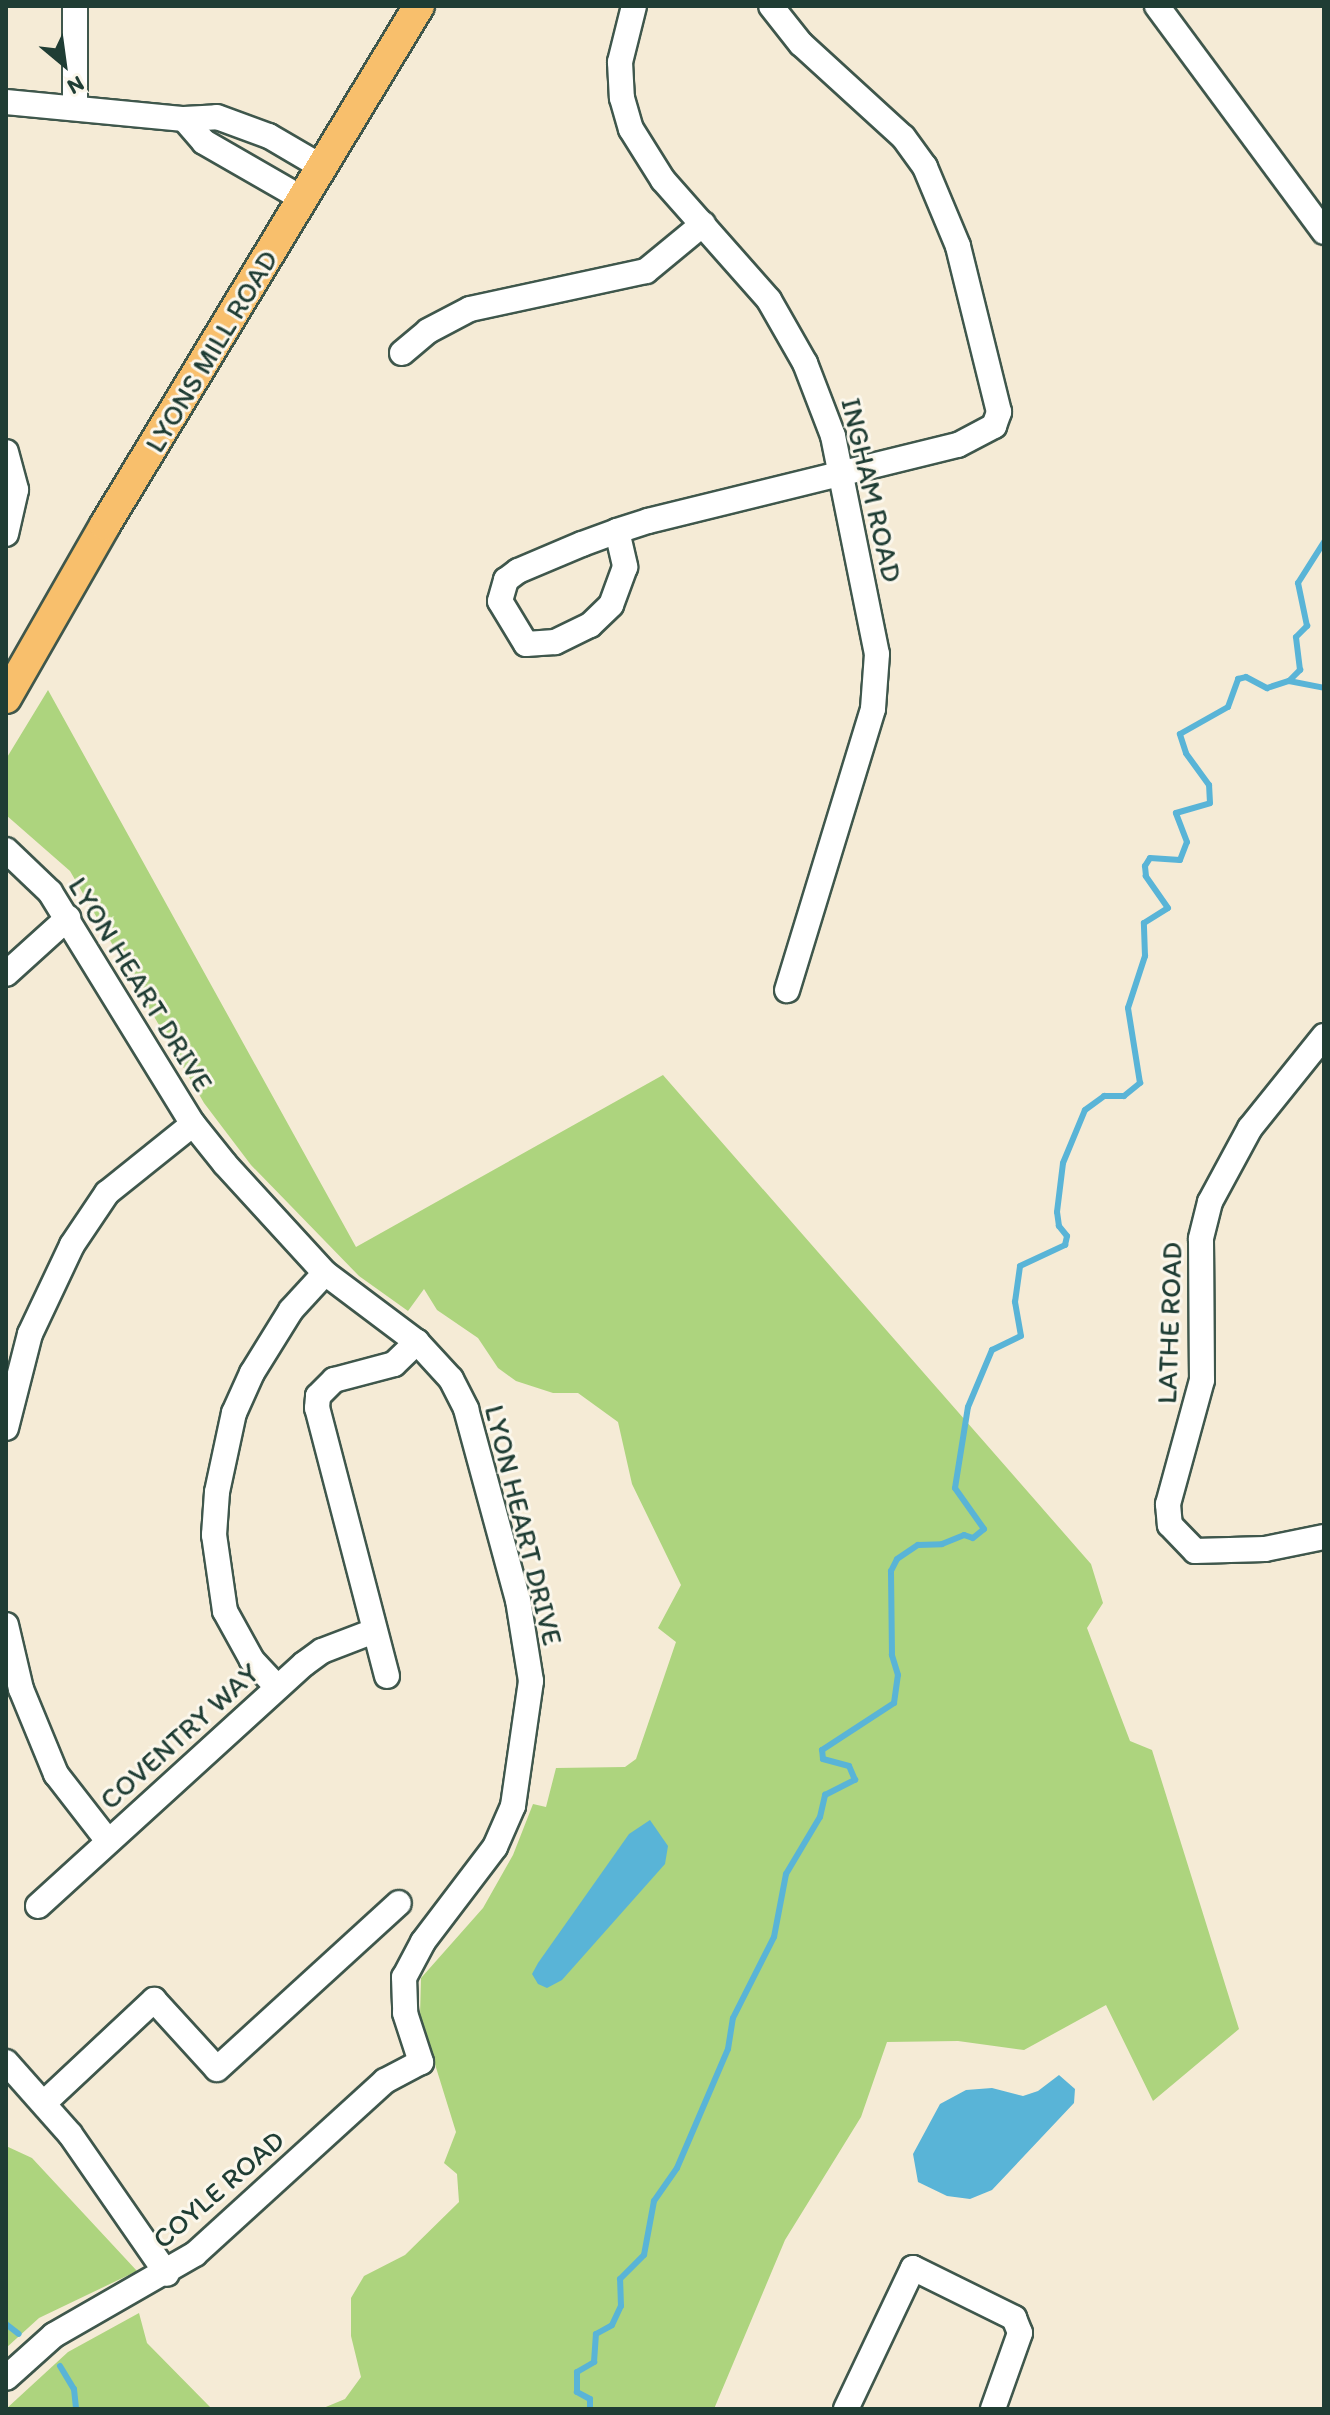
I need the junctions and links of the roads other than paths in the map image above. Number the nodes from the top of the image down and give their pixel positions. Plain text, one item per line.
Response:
1 (75, 6) edge
2 (419, 6) edge
3 (634, 6) edge
4 (771, 6) edge
5 (1157, 6) edge
6 (6, 102) edge
7 (75, 106) junction
8 (184, 119) junction
9 (322, 167) junction
10 (303, 199) junction
11 (703, 224) junction
12 (1324, 232) edge
13 (402, 353) dead end
14 (6, 452) edge
15 (839, 472) junction
16 (617, 531) junction
17 (6, 534) edge
18 (6, 698) edge
19 (6, 850) edge
20 (68, 918) junction
21 (6, 974) edge
22 (787, 990) dead end
23 (1324, 1036) edge
24 (193, 1124) junction
25 (325, 1273) junction
26 (417, 1342) junction
27 (6, 1428) edge
28 (1324, 1537) edge
29 (374, 1631) junction
30 (7, 1637) edge
31 (387, 1676) dead end
32 (277, 1687) junction
33 (108, 1841) junction
34 (399, 1903) dead end
35 (38, 1906) dead end
36 (6, 2062) edge
37 (421, 2062) joint
38 (44, 2103) junction
39 (167, 2274) junction
40 (6, 2378) edge
41 (846, 2409) edge
42 (993, 2409) edge

1 - 7 street
2 - 9 main road, LYONS MILL ROAD
3 - 11 street, INGHAM ROAD
4 - 15 street
5 - 12 street
6 - 7 street
7 - 8 street
8 - 9 street
8 - 10 street
9 - 10 main road, LYONS MILL ROAD
10 - 18 main road, LYONS MILL ROAD
11 - 13 street
11 - 15 street, INGHAM ROAD
14 - 17 street
15 - 16 street
15 - 22 street, INGHAM ROAD
16 - 16 street
19 - 20 street, LYON HEART DRIVE
20 - 21 street
20 - 24 street, LYON HEART DRIVE
23 - 28 street, LATHE ROAD
24 - 25 street, LYON HEART DRIVE
24 - 27 street
25 - 26 street, LYON HEART DRIVE
25 - 32 street
26 - 29 street
26 - 37 street, LYON HEART DRIVE
29 - 31 street
29 - 32 street, COVENTRY WAY
30 - 33 street
32 - 33 street, COVENTRY WAY
33 - 35 street, COVENTRY WAY
34 - 38 street
36 - 38 street
37 - 39 street, COYLE ROAD
38 - 39 street
39 - 40 street, COYLE ROAD
41 - 42 street

